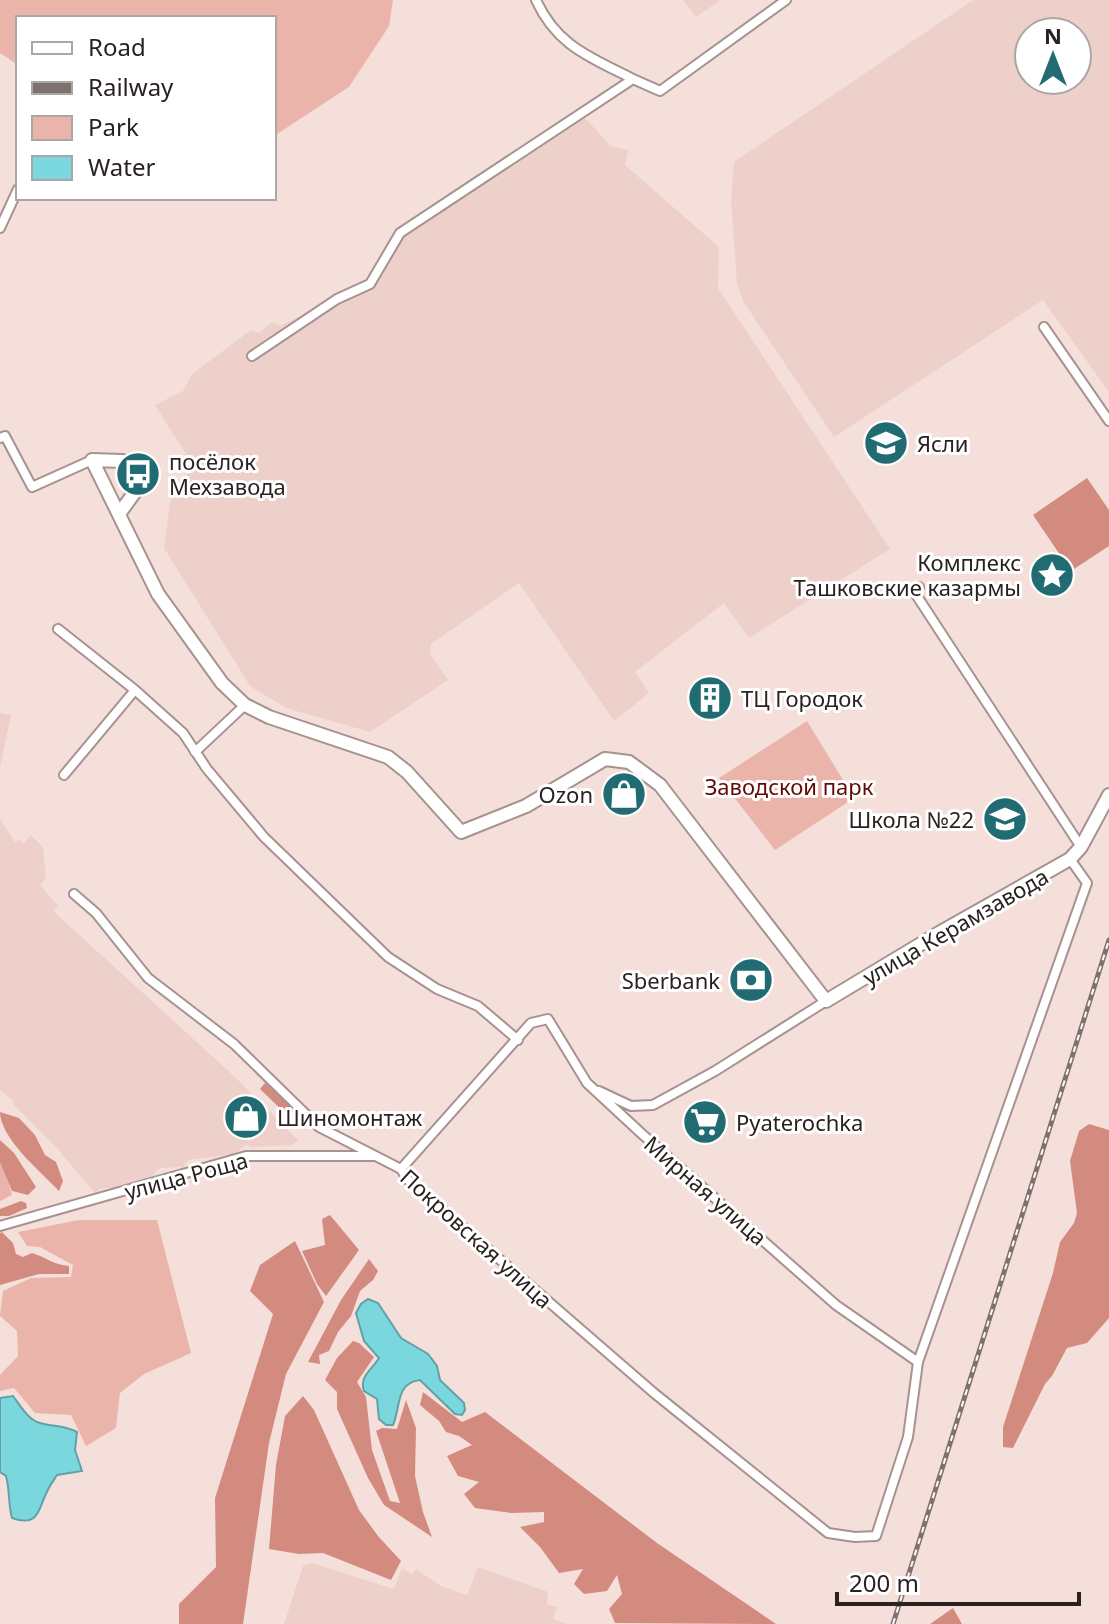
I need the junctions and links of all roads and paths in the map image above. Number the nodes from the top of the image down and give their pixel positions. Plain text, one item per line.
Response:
1 (536, 0) edge
2 (786, 0) edge
3 (633, 79) junction
4 (16, 193) edge
5 (0, 228) edge
6 (1044, 327) dead end
7 (252, 356) dead end
8 (1109, 421) edge
9 (0, 438) edge
10 (92, 460) junction
11 (119, 514) junction
12 (919, 587) dead end
13 (58, 629) dead end
14 (135, 690) junction
15 (245, 705) junction
16 (195, 752) junction
17 (64, 775) dead end
18 (1109, 795) edge
19 (1081, 847) junction
20 (1070, 859) junction
21 (74, 894) dead end
22 (826, 1001) junction
23 (518, 1040) junction
24 (592, 1087) junction
25 (377, 1156) junction
26 (401, 1169) junction
27 (0, 1226) edge
28 (918, 1362) junction

1 - 3 street
2 - 3 street
3 - 7 street
4 - 5 street
6 - 8 street
9 - 10 street
10 - 11 street
10 - 11 street
11 - 15 street
12 - 19 street
13 - 14 street
14 - 16 street
14 - 17 street
15 - 16 street
15 - 22 street
16 - 23 street
18 - 19 street, улица Керамзавода
19 - 20 street, улица Керамзавода
20 - 22 street, улица Керамзавода
20 - 28 street
21 - 25 street, Покровская улица
22 - 24 street, улица Керамзавода
23 - 24 street, Мирная улица
23 - 26 street, Мирная улица
24 - 28 street, Мирная улица
25 - 26 street, Покровская улица
25 - 27 street, улица Роща
26 - 28 street, Покровская улица

